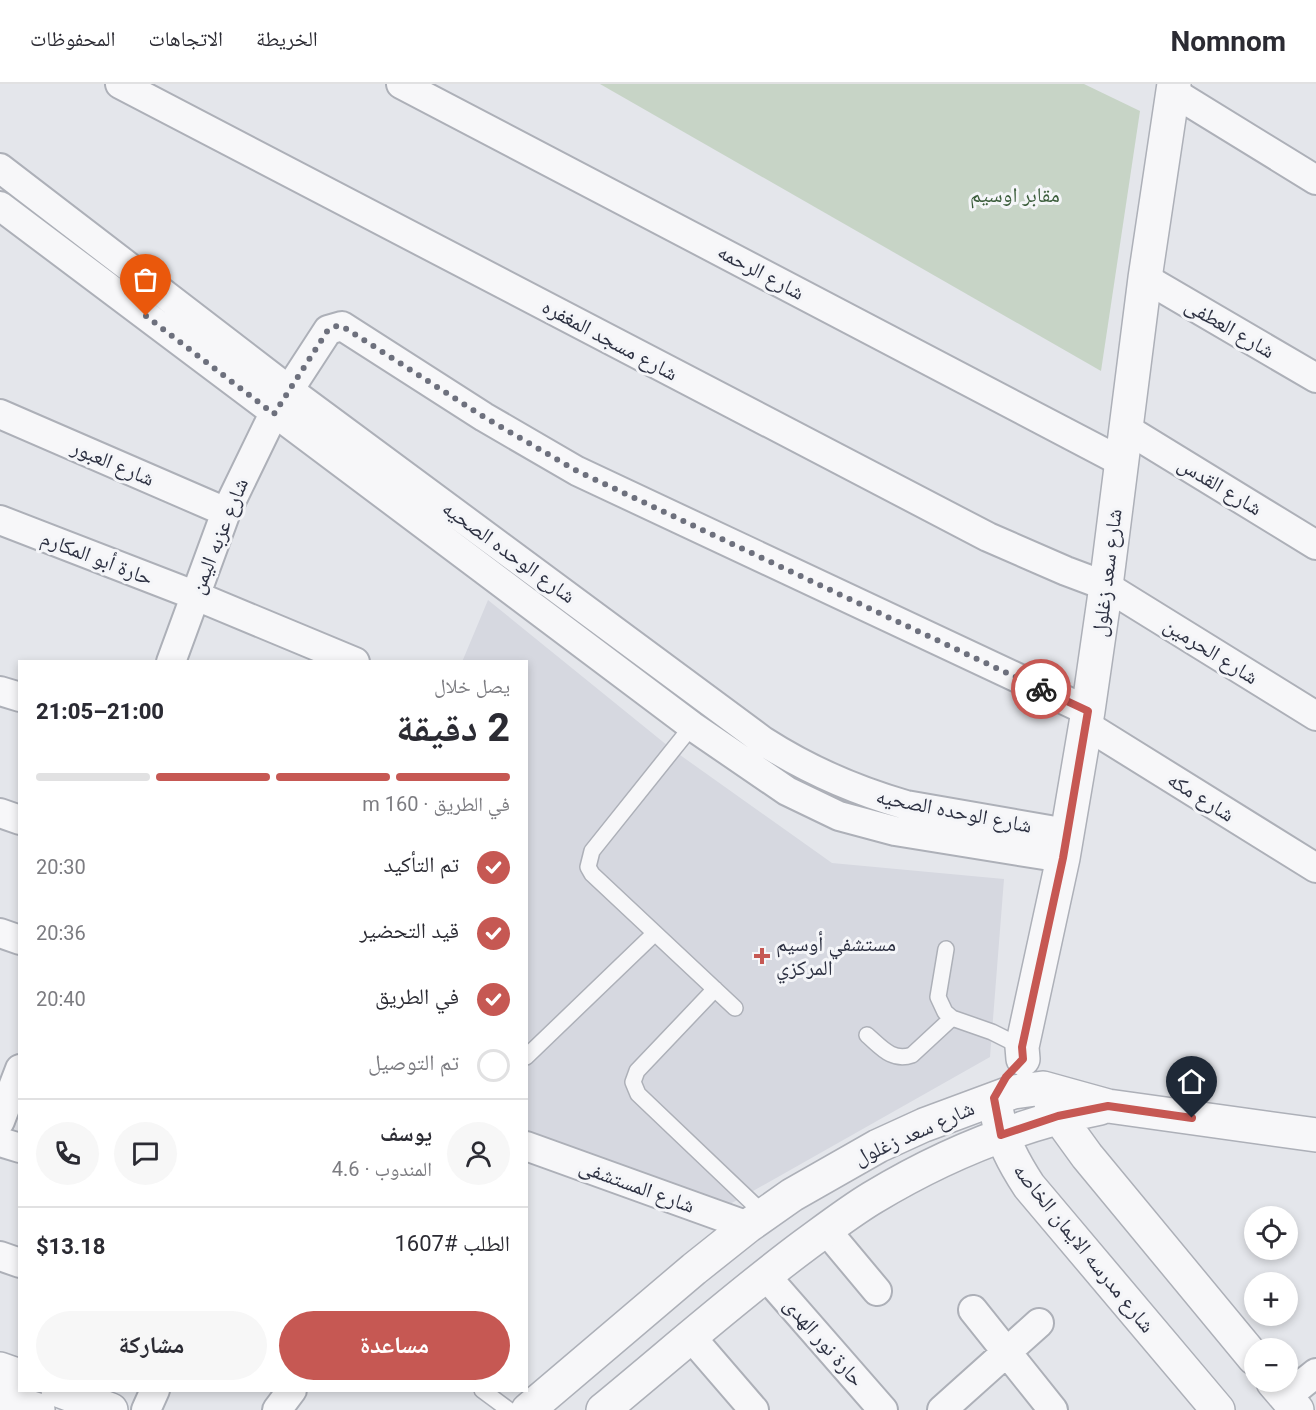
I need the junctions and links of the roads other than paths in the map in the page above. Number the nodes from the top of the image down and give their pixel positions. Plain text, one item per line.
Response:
1 (120, 84) edge
2 (402, 84) edge
3 (1174, 88) edge
4 (0, 168) edge
5 (1316, 180) edge
6 (0, 206) edge
7 (1145, 278) junction
8 (1316, 378) edge
9 (282, 402) junction
10 (0, 414) edge
11 (1125, 428) junction
12 (1120, 461) junction
13 (226, 512) junction
14 (0, 520) edge
15 (1316, 545) edge
16 (1106, 586) junction
17 (195, 595) junction
18 (172, 660) edge
19 (351, 660) edge
20 (0, 691) edge
21 (18, 696) edge
22 (1316, 716) edge
23 (1087, 718) junction
24 (692, 726) junction
25 (0, 813) edge
26 (18, 819) edge
27 (1065, 845) junction
28 (1316, 868) edge
29 (0, 933) edge
30 (655, 933) junction
31 (18, 938) edge
32 (945, 949) dead end
33 (715, 989) junction
34 (735, 1008) dead end
35 (952, 1018) junction
36 (867, 1035) dead end
37 (1023, 1053) junction
38 (528, 1055) edge
39 (0, 1058) edge
40 (18, 1066) edge
41 (18, 1072) edge
42 (994, 1098) junction
43 (1051, 1102) junction
44 (0, 1121) edge
45 (927, 1124) junction
46 (1001, 1135) junction
47 (1316, 1135) edge
48 (0, 1142) edge
49 (18, 1147) edge
50 (528, 1147) edge
51 (943, 1160) junction
52 (756, 1220) junction
53 (826, 1230) junction
54 (0, 1256) edge
55 (18, 1262) edge
56 (765, 1275) junction
57 (877, 1291) dead end
58 (973, 1310) dead end
59 (1039, 1323) dead end
60 (692, 1337) junction
61 (1244, 1346) edge
62 (1007, 1352) junction
63 (0, 1369) edge
64 (1316, 1373) edge
65 (18, 1375) edge
66 (63, 1392) edge
67 (154, 1392) edge
68 (290, 1392) edge
69 (485, 1392) edge
70 (1286, 1396) edge
71 (0, 1398) edge
72 (38, 1410) edge
73 (111, 1410) edge
74 (146, 1410) edge
75 (277, 1410) edge
76 (509, 1410) edge
77 (528, 1410) edge
78 (603, 1410) edge
79 (754, 1410) edge
80 (883, 1410) edge
81 (942, 1410) edge
82 (1053, 1410) edge
83 (1218, 1410) edge

1 - 16 street, شارع مسجد المغفره
2 - 12 street, شارع الرحمه
3 - 5 street
3 - 7 street, شارع سعد زغلول
4 - 9 street, شارع الوحده الصحيه
6 - 9 street, شارع الوحده الصحيه
7 - 8 street, شارع العطفى
7 - 11 street, شارع سعد زغلول
9 - 13 street, شارع عزبه اليمن
9 - 23 street, شارع عزبه اليمن
9 - 24 street, شارع الوحده الصحيه
9 - 27 street, شارع الوحده الصحيه
10 - 13 street, شارع العبور
11 - 12 street, شارع سعد زغلول
11 - 15 street, شارع القدس
12 - 16 street, شارع سعد زغلول
13 - 17 street, شارع عزبه اليمن
14 - 17 street, حارة أبو المكارم
16 - 22 street, شارع الحرمين
16 - 23 street, شارع سعد زغلول
17 - 18 street, شارع عزبه اليمن
17 - 19 street, حارة أبو المكارم
20 - 21 street
23 - 27 street, شارع سعد زغلول
23 - 28 street, شارع مكه
24 - 27 street, شارع الوحده الصحيه
24 - 30 lane
25 - 26 street
27 - 37 street, شارع سعد زغلول
29 - 31 street
30 - 33 lane
30 - 38 lane
32 - 35 lane
33 - 34 lane
33 - 52 lane
35 - 36 lane
35 - 37 lane
37 - 42 street
37 - 43 street
39 - 40 street
41 - 44 street
42 - 43 street, شارع سعد زغلول
42 - 45 street, شارع سعد زغلول
42 - 46 street, شارع مدرسه الايمان الخاصه
43 - 46 street, شارع سعد زغلول
43 - 47 street, شارع سعد زغلول
43 - 61 street
45 - 51 street
45 - 52 street, شارع سعد زغلول
46 - 51 street, شارع سعد زغلول
46 - 83 street, شارع مدرسه الايمان الخاصه
48 - 49 street
50 - 52 street, شارع المستشفى
51 - 53 street, شارع سعد زغلول
52 - 77 street, شارع سعد زغلول
53 - 56 street, شارع سعد زغلول
53 - 57 street
54 - 55 street
56 - 60 street, شارع سعد زغلول
56 - 80 street, حارة نور الهدى
58 - 62 street
59 - 62 street
60 - 78 street, شارع سعد زغلول
60 - 79 street
62 - 81 street
62 - 82 street
63 - 65 street
64 - 70 street
66 - 73 street
67 - 74 street
68 - 75 street
69 - 76 lane
71 - 72 street

